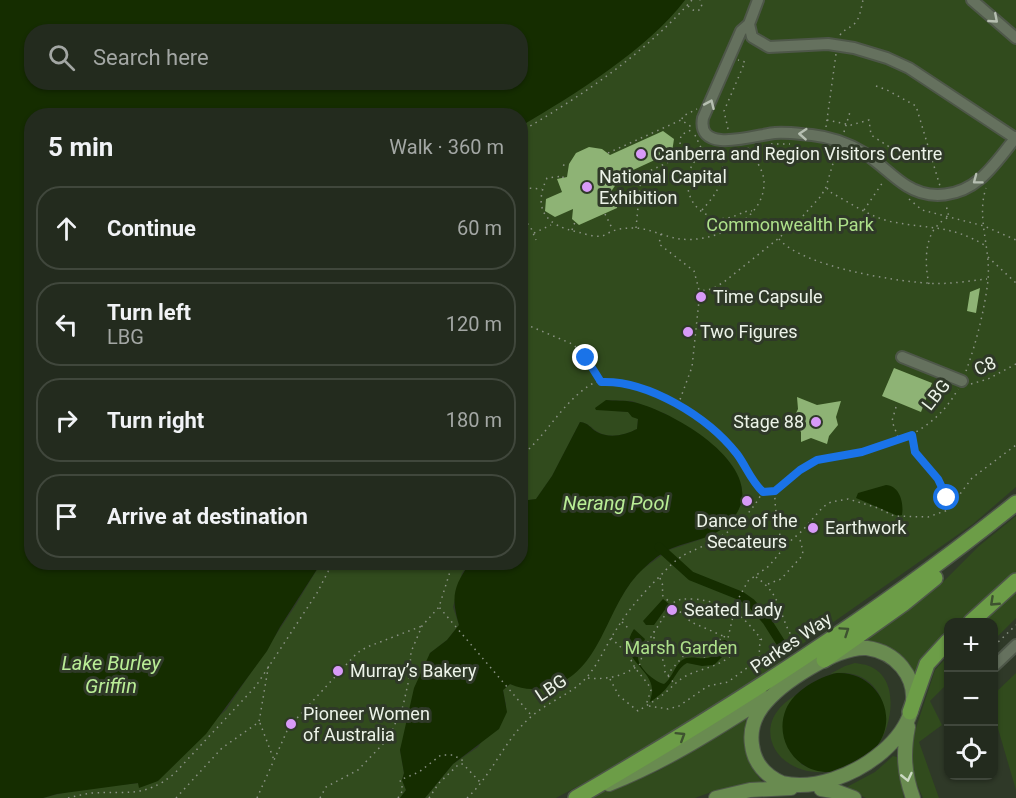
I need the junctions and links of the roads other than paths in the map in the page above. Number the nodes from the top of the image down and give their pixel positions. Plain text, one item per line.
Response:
1 (758, 0) edge
2 (972, 0) edge
3 (749, 24) junction
4 (1016, 38) edge
5 (1015, 138) edge
6 (902, 357) dead end
7 (962, 381) road end
8 (1016, 503) edge
9 (1016, 509) edge
10 (1016, 581) edge
11 (975, 618) edge
12 (944, 645) edge
13 (1016, 645) edge
14 (824, 660) junction
15 (998, 661) edge
16 (782, 688) junction
17 (910, 712) junction
18 (806, 788) junction
19 (576, 798) edge
20 (716, 798) edge
21 (854, 798) edge
22 (913, 798) edge

1 - 3 street
2 -> 4 street
3 - 5 street
5 -> 3 street
6 - 7 street
19 -> 8 highway, Parkes Way
9 - 14 highway
10 -> 11 highway
12 - 17 highway
13 - 15 street
14 - 16 main road
14 - 17 main road
16 - 18 main road
16 - 19 main road, Parkes Way
17 - 18 main road
17 -> 22 main road
18 - 20 main road
18 - 21 main road

